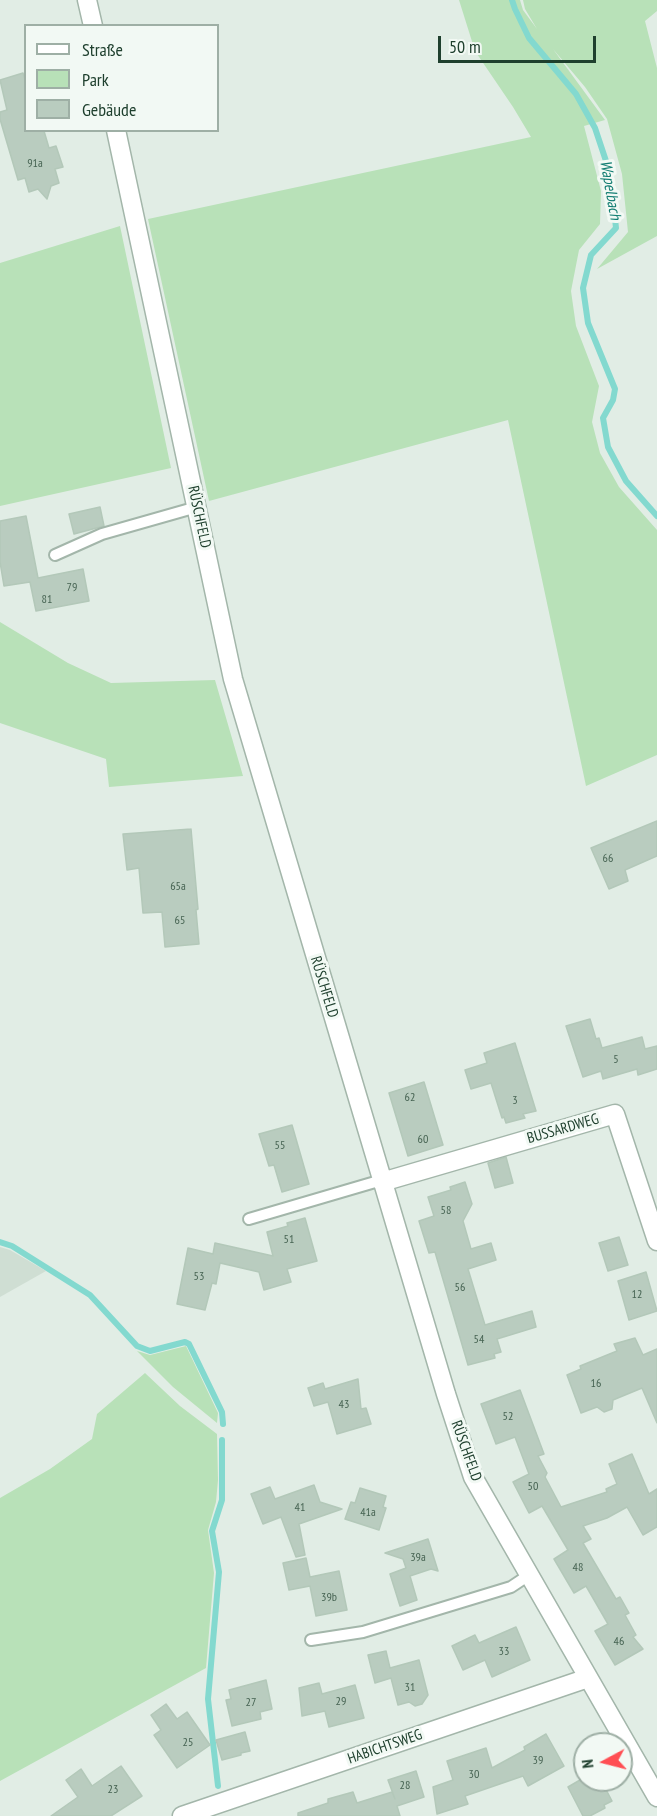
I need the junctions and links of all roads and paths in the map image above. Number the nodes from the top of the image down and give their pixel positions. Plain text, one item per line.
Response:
1 (87, 0) edge
2 (93, 24) edge
3 (116, 132) edge
4 (197, 507) junction
5 (55, 555) dead end
6 (382, 1181) junction
7 (249, 1219) dead end
8 (657, 1241) edge
9 (529, 1575) junction
10 (311, 1640) dead end
11 (588, 1678) junction
12 (657, 1797) edge
13 (182, 1816) edge

1 - 2 street
3 - 4 street, RÜSCHFELD
4 - 5 lane
4 - 6 street, RÜSCHFELD
6 - 7 lane
6 - 8 street, BUSSARDWEG
6 - 9 street, RÜSCHFELD
9 - 10 lane
9 - 11 street, RÜSCHFELD
11 - 12 street, RÜSCHFELD
11 - 13 street, HABICHTSWEG

